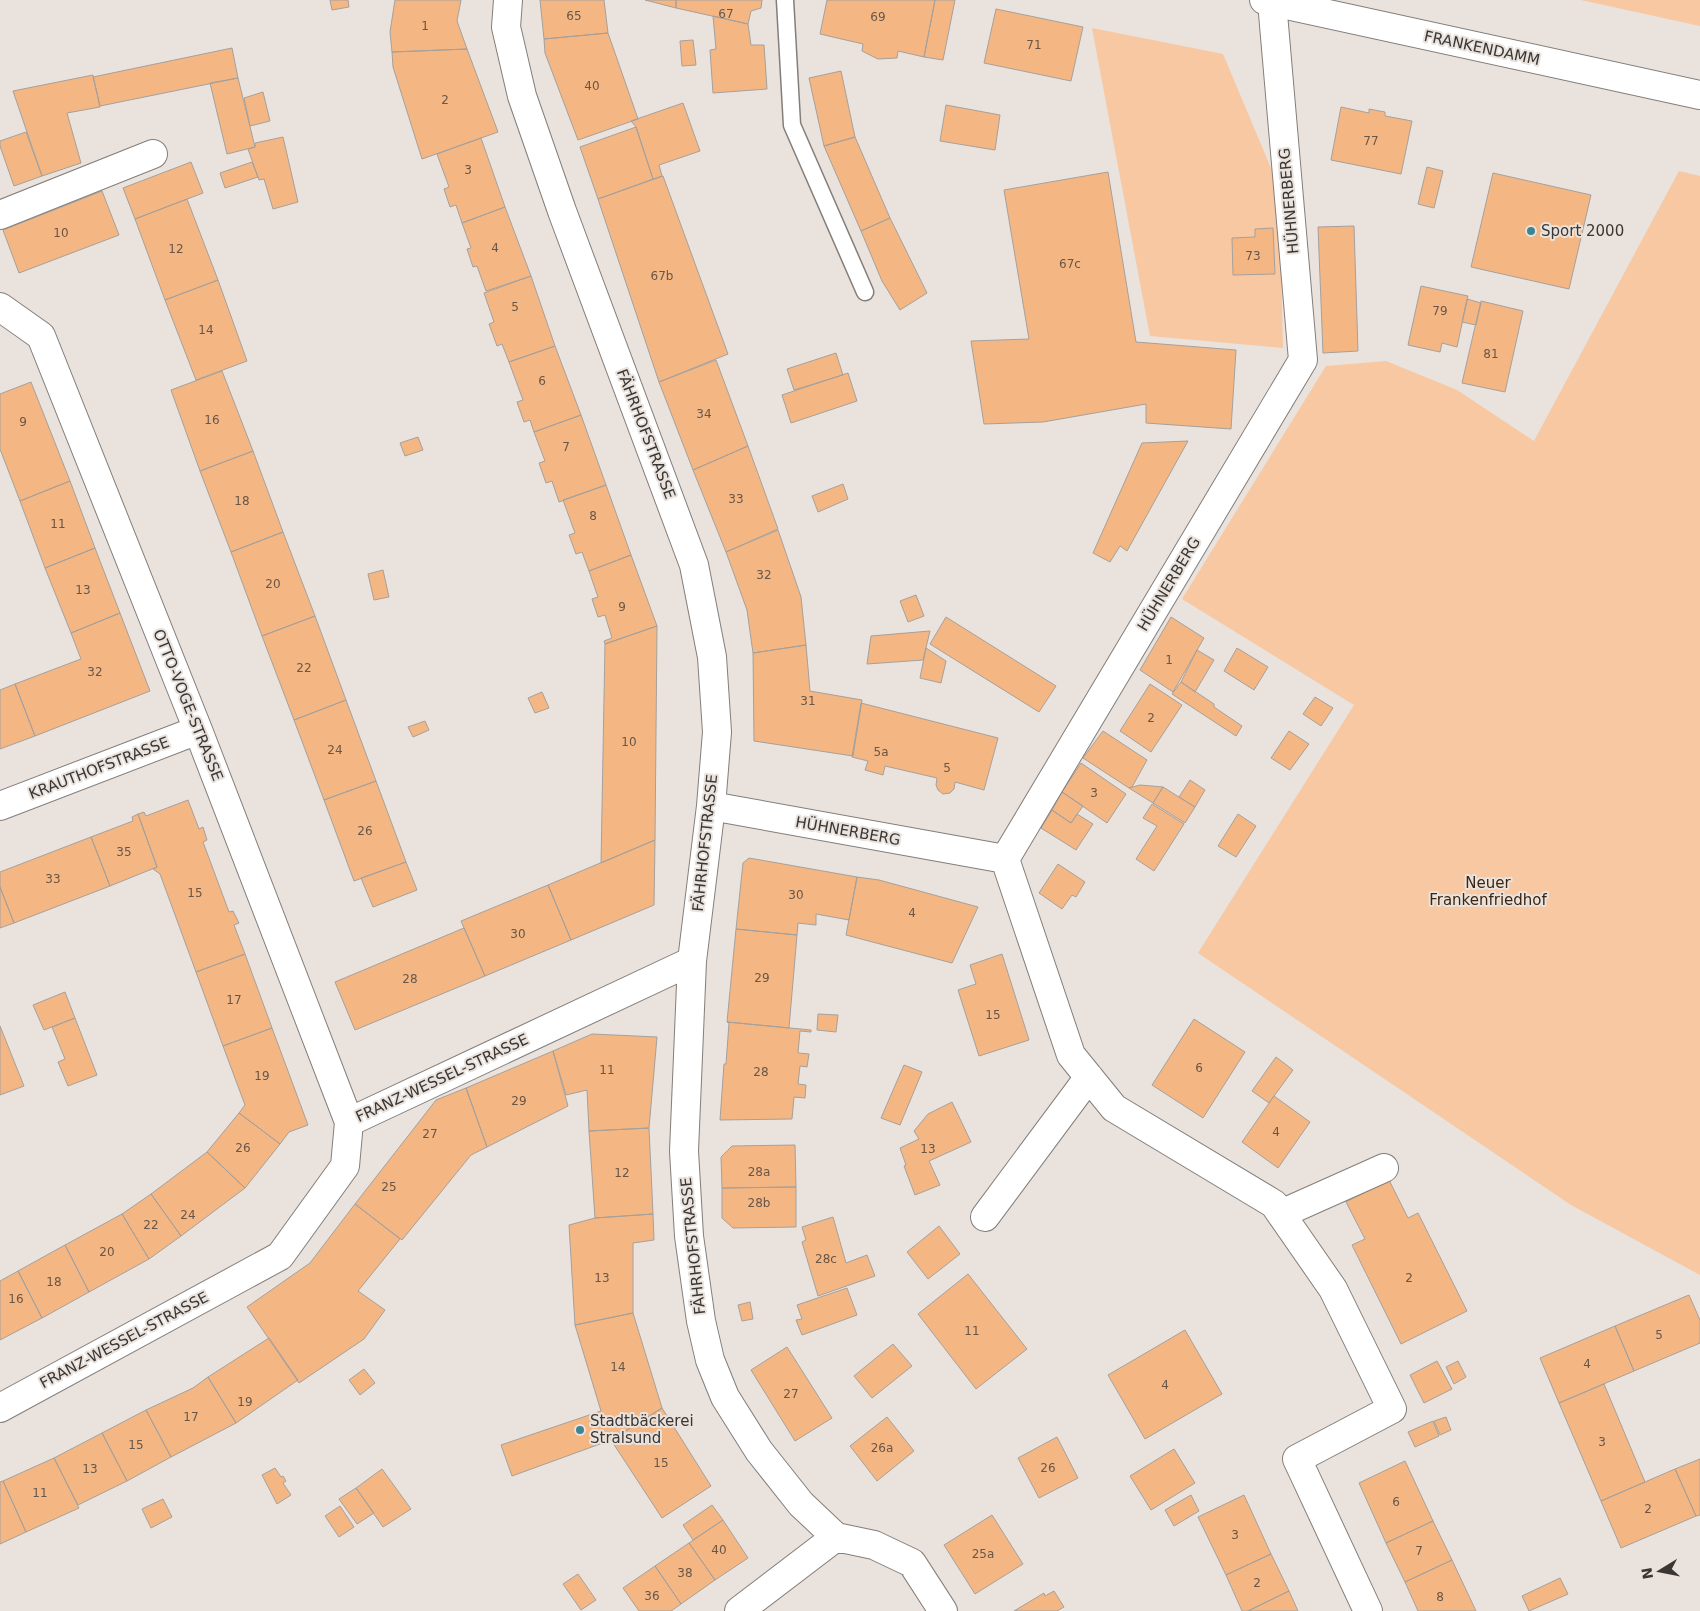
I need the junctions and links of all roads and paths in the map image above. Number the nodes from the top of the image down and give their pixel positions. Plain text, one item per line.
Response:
1 (508, 0) edge
2 (785, 0) edge
3 (1268, 1) edge
4 (1700, 95) edge
5 (153, 154) dead end
6 (0, 215) edge
7 (865, 292) dead end
8 (0, 307) edge
9 (198, 730) junction
10 (0, 806) edge
11 (711, 806) junction
12 (1005, 859) junction
13 (692, 961) junction
14 (1089, 1077) junction
15 (349, 1122) junction
16 (1384, 1168) dead end
17 (1281, 1214) junction
18 (986, 1217) dead end
19 (0, 1408) edge
20 (836, 1537) junction
21 (739, 1611) edge
22 (942, 1611) edge
23 (1368, 1611) edge

1 - 11 street, FÄHRHOFSTRASSE
2 - 7 lane
3 - 4 street, FRANKENDAMM
3 - 12 street, HÜHNERBERG
5 - 6 street
8 - 9 street, OTTO-VOGE-STRASSE
9 - 10 street, KRAUTHOFSTRASSE
9 - 15 street, OTTO-VOGE-STRASSE
11 - 12 street, HÜHNERBERG
11 - 13 street, FÄHRHOFSTRASSE
12 - 14 street
13 - 15 street, FRANZ-WESSEL-STRASSE
13 - 20 street, FÄHRHOFSTRASSE
14 - 17 street
14 - 18 street
15 - 19 street, FRANZ-WESSEL-STRASSE
16 - 17 street
17 - 23 street
20 - 21 street
20 - 22 street

